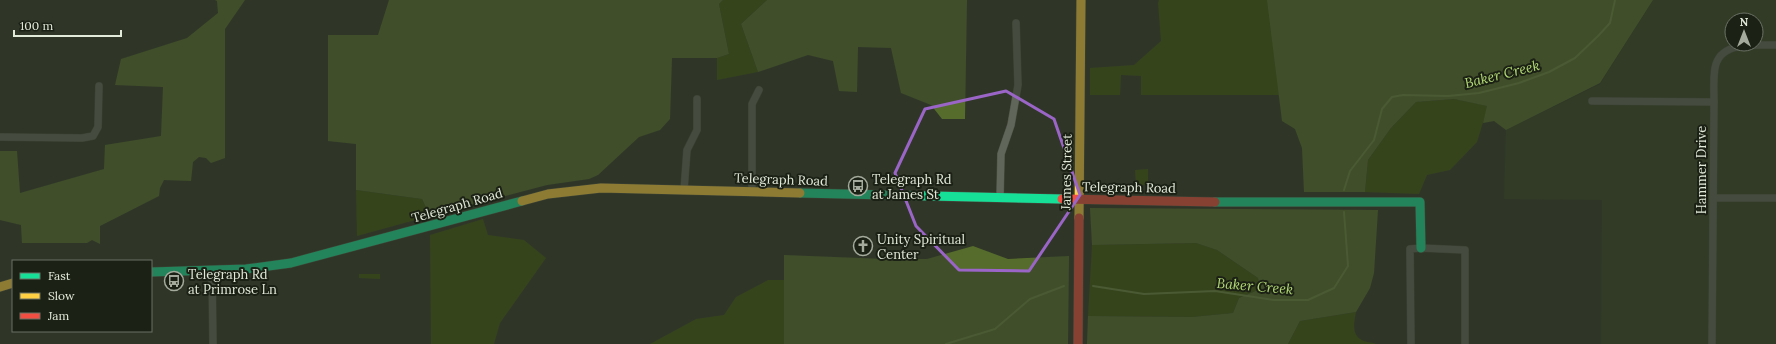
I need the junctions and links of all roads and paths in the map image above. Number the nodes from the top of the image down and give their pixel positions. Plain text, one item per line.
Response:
1 (1081, 0) edge
2 (1016, 24) dead end
3 (1776, 45) edge
4 (99, 86) dead end
5 (759, 90) dead end
6 (697, 99) dead end
7 (1592, 101) dead end
8 (1714, 102) junction
9 (0, 137) edge
10 (684, 190) junction
11 (752, 192) junction
12 (1000, 198) junction
13 (1713, 198) junction
14 (1776, 198) edge
15 (1079, 199) junction
16 (1421, 248) junction
17 (212, 270) junction
18 (152, 272) edge
19 (12, 283) edge
20 (0, 288) edge
21 (213, 344) edge
22 (1078, 344) edge
23 (1411, 344) edge
24 (1466, 344) edge
25 (1712, 344) edge

1 - 15 street, James Street
2 - 12 street
3 - 8 street, Hammer Drive
4 - 9 street
5 - 11 street
6 - 10 street
7 - 8 street
8 - 13 street, Hammer Drive
10 - 11 street, Telegraph Road
10 - 17 street, Telegraph Road
11 - 12 street, Telegraph Road
12 - 15 street, Telegraph Road
13 - 14 street
13 - 25 street, Hammer Drive
15 - 16 street, Telegraph Road
15 - 22 street, James Street
16 - 23 street
16 - 24 street
17 - 18 street, Telegraph Road
17 - 21 street
19 - 20 street

